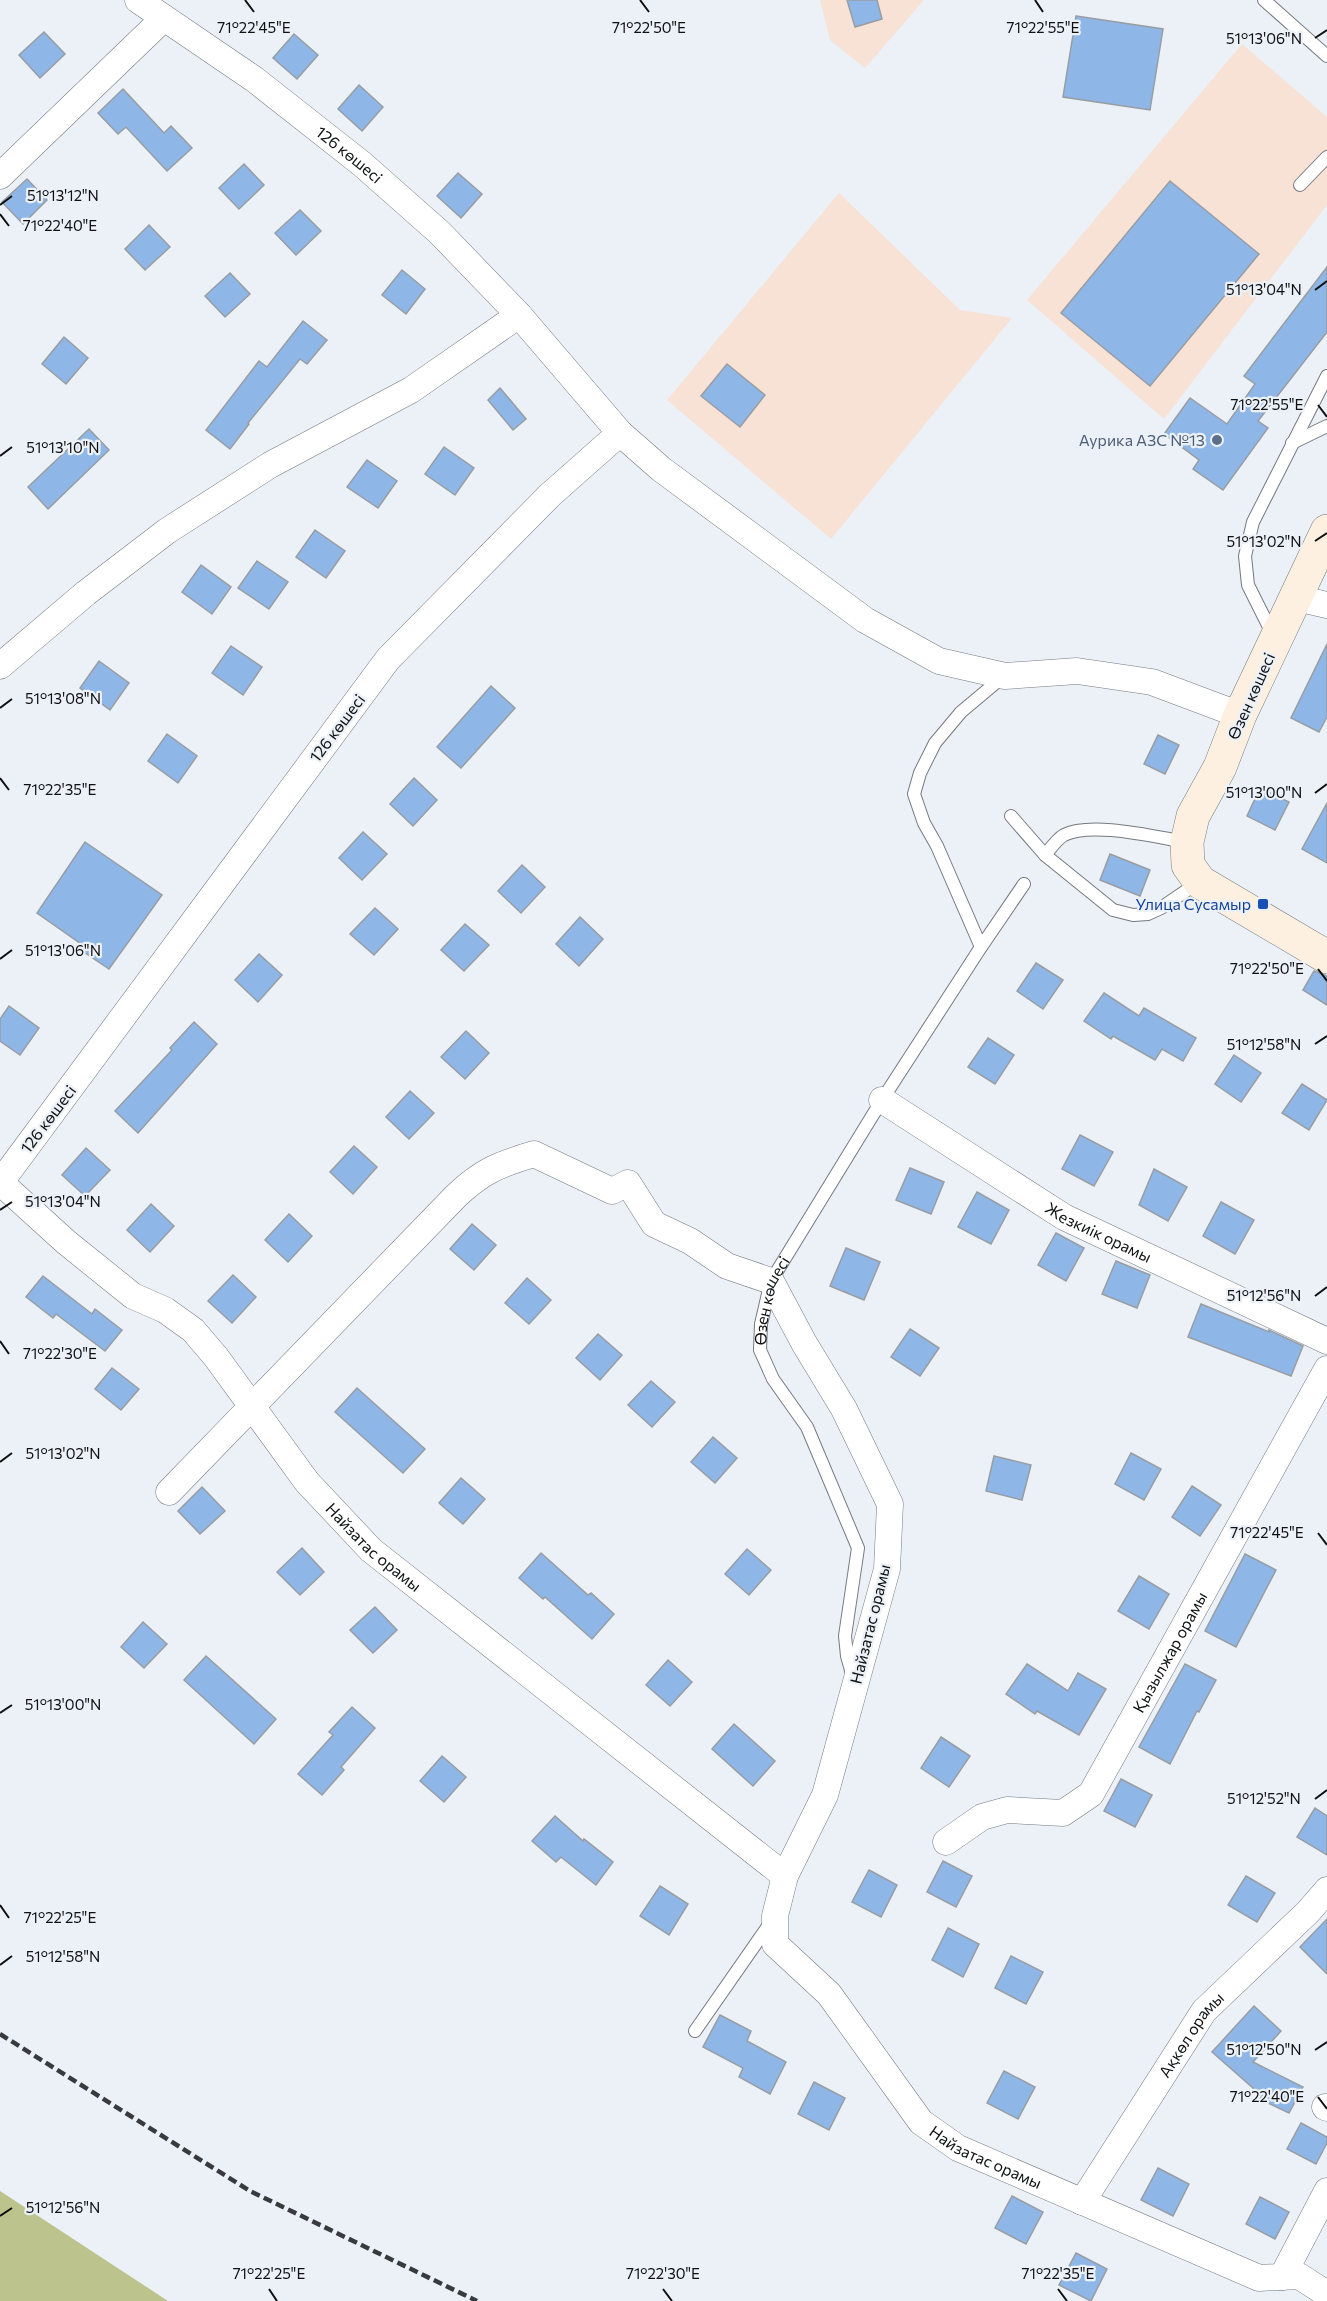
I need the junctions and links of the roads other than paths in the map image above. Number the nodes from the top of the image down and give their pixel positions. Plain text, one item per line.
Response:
1 (138, 0) edge
2 (1264, 0) edge
3 (163, 19) junction
4 (1327, 56) edge
5 (1327, 157) edge
6 (0, 176) edge
7 (1300, 185) dead end
8 (519, 315) junction
9 (1327, 376) edge
10 (1327, 426) edge
11 (620, 433) junction
12 (1292, 443) junction
13 (1327, 531) edge
14 (1312, 602) edge
15 (1276, 641) junction
16 (0, 666) edge
17 (1005, 676) junction
18 (1240, 715) junction
19 (1011, 816) dead end
20 (1044, 855) junction
21 (1192, 863) junction
22 (1024, 884) dead end
23 (981, 947) junction
24 (1327, 957) edge
25 (882, 1100) junction
26 (0, 1182) edge
27 (771, 1281) junction
28 (1327, 1341) edge
29 (1327, 1369) edge
30 (253, 1406) junction
31 (169, 1492) dead end
32 (855, 1686) junction
33 (946, 1842) dead end
34 (785, 1876) junction
35 (1327, 1890) edge
36 (775, 1916) junction
37 (694, 2031) dead end
38 (1327, 2191) edge
39 (1082, 2202) junction
40 (1282, 2277) junction
41 (1327, 2294) edge

1 - 3 street, 126 көшесі
2 - 4 lane
3 - 6 street
3 - 8 street, 126 көшесі
5 - 7 lane
8 - 11 street, 126 көшесі
8 - 16 street
9 - 12 lane
10 - 12 lane
11 - 17 street
11 - 26 street, 126 көшесі
12 - 15 lane
13 - 14 main road, Өзен көшесі
14 - 15 main road, Өзен көшесі
15 - 18 main road, Өзен көшесі
17 - 18 street
17 - 23 lane
18 - 21 main road, Өзен көшесі
19 - 20 lane
20 - 21 lane
20 - 21 lane
21 - 24 main road
22 - 23 lane, Өзен көшесі
23 - 25 lane, Өзен көшесі
25 - 27 lane, Өзен көшесі
25 - 28 street, Жезкиік орамы
26 - 30 street, Найзатас орамы
27 - 30 street
27 - 32 lane, Өзен көшесі
27 - 32 street, Найзатас орамы
29 - 33 street, Қызылжар орамы
30 - 31 street
30 - 34 street, Найзатас орамы
32 - 34 street, Найзатас орамы
34 - 36 street, Найзатас орамы
35 - 39 street, Ақкөл орамы
36 - 37 lane
36 - 39 street, Найзатас орамы
38 - 40 street
39 - 40 street, Найзатас орамы
40 - 41 street, Найзатас орамы

